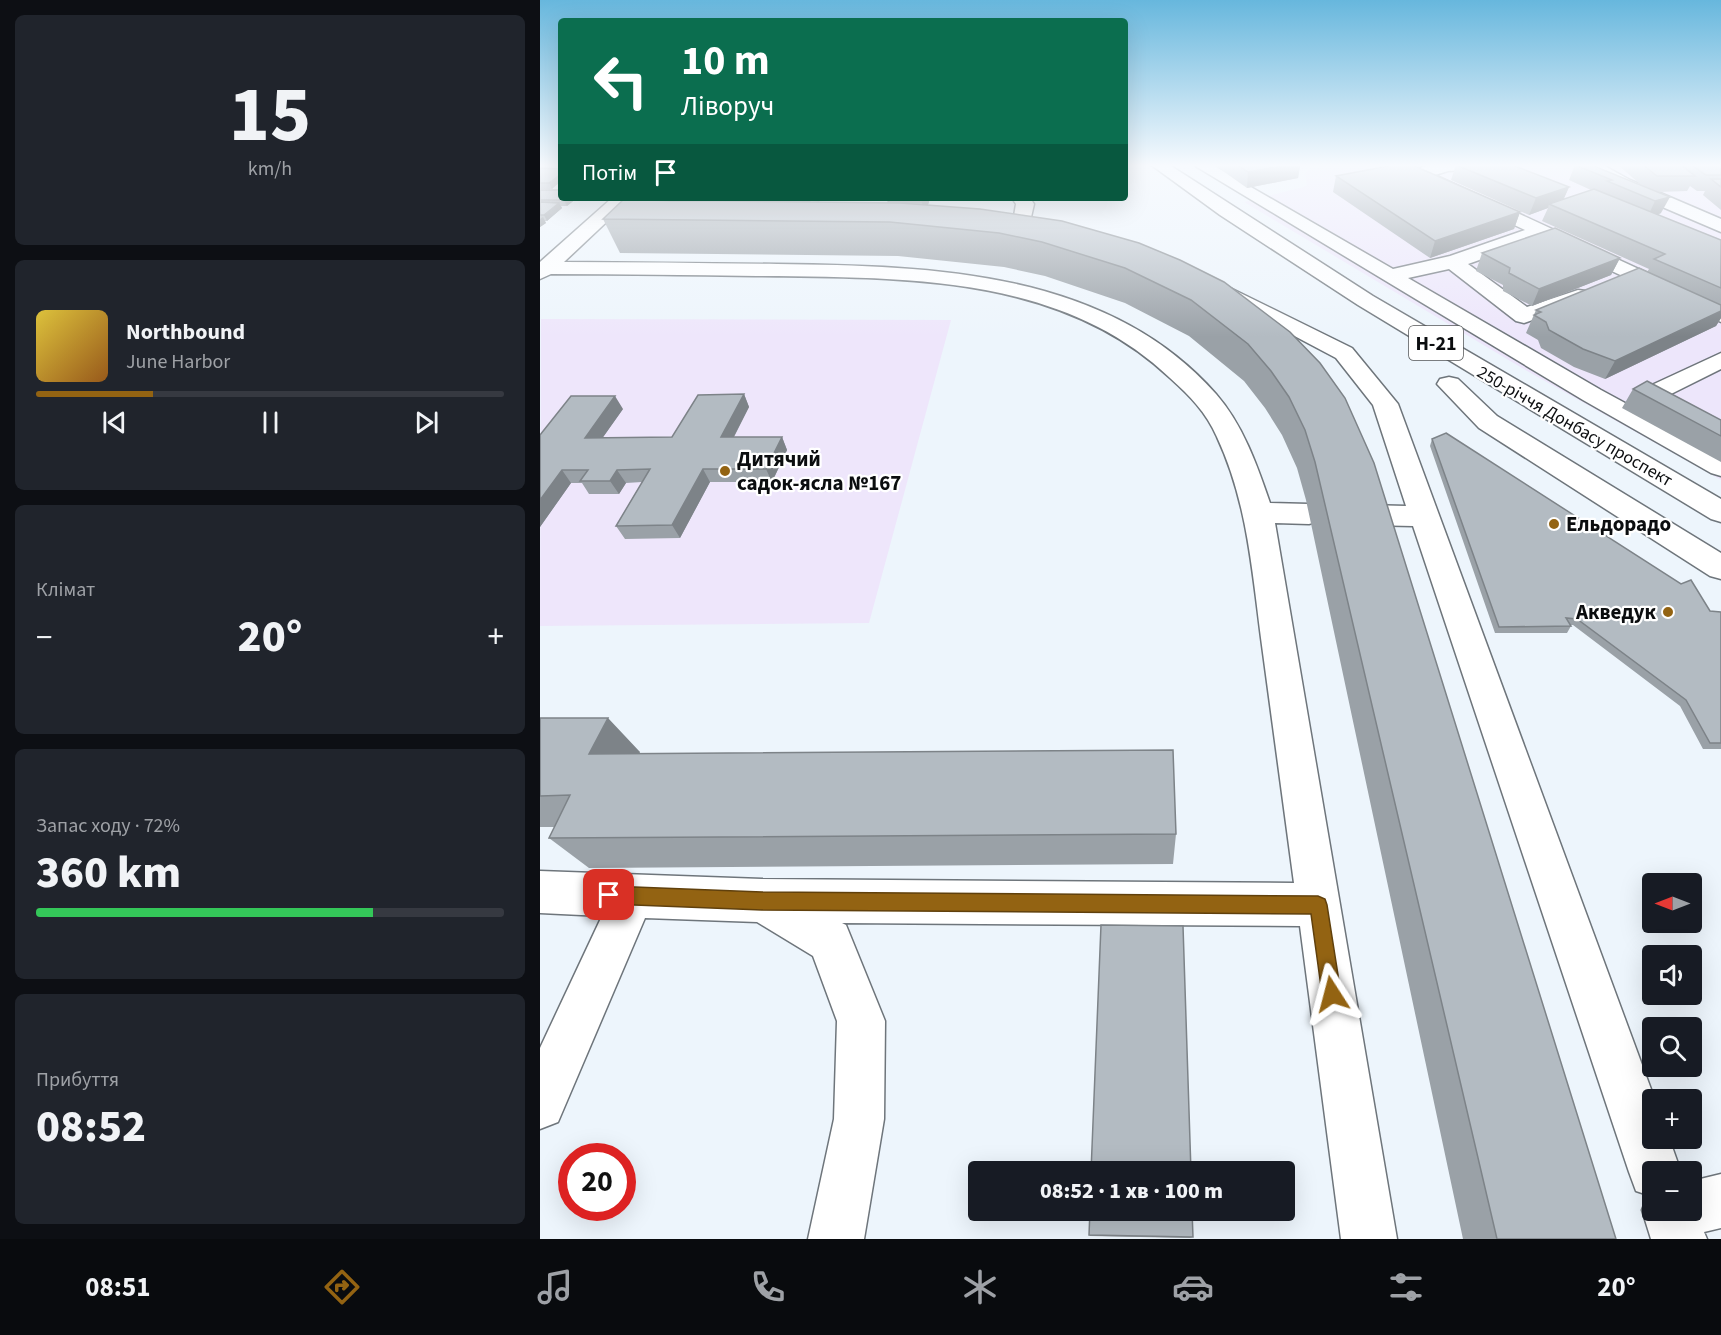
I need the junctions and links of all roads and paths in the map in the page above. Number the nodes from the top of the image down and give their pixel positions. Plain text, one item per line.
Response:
1 (596, 222) edge
2 (999, 222) edge
3 (1022, 222) joint
4 (1243, 222) edge
5 (1298, 222) edge
6 (1522, 222) edge
7 (1046, 227) edge
8 (1542, 231) junction
9 (1453, 262) junction
10 (543, 270) edge
11 (1634, 274) junction
12 (1390, 276) junction
13 (1202, 279) edge
14 (1721, 315) edge
15 (1524, 316) junction
16 (1480, 329) junction
17 (1721, 360) edge
18 (1449, 384) dead end
19 (1721, 435) edge
20 (1721, 467) edge
21 (1721, 512) edge
22 (1259, 513) junction
23 (1309, 514) dead end
24 (1367, 515) edge
25 (1425, 516) junction
26 (1721, 568) edge
27 (540, 892) edge
28 (633, 896) junction
29 (762, 901) junction
30 (1318, 905) junction
31 (540, 1104) edge
32 (1658, 1161) edge
33 (1721, 1201) edge
34 (1702, 1204) edge
35 (836, 1239) edge
36 (1369, 1239) edge

1 - 10 main road
2 - 3 main road
3 - 7 main road
4 - 21 main road, 250-річчя Донбасу проспект / Н-21
5 - 12 main road
6 - 8 main road
8 - 9 main road
8 - 11 main road
9 - 12 main road
9 - 15 main road
10 - 22 main road
11 - 14 main road
11 - 15 main road
12 - 16 main road
13 - 25 main road
15 - 16 main road
16 - 20 main road
17 - 19 main road
18 - 26 main road
22 - 23 main road
22 - 30 main road
24 - 25 main road
25 - 32 main road
27 - 28 main road
28 - 29 main road
28 - 31 main road
29 - 30 main road
29 - 35 main road
30 - 36 main road
33 - 34 main road

